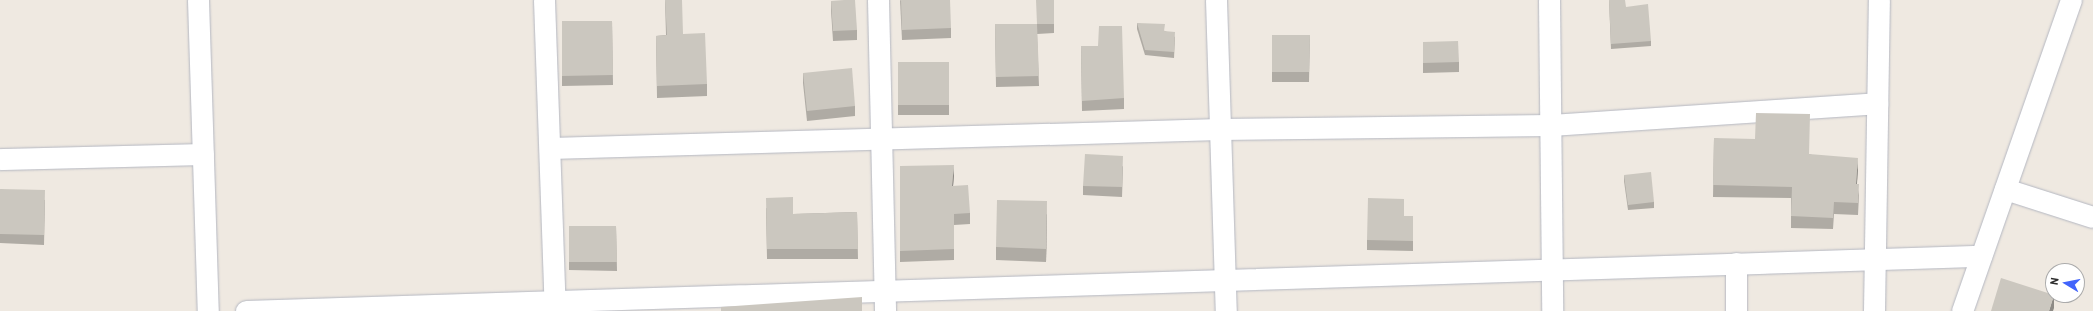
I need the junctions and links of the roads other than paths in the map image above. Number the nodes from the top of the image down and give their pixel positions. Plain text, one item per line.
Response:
1 (198, 0) edge
2 (544, 0) edge
3 (878, 0) edge
4 (1216, 0) edge
5 (1549, 0) edge
6 (1879, 0) edge
7 (2071, 0) edge
8 (1877, 103) junction
9 (1550, 125) junction
10 (1220, 129) junction
11 (881, 137) junction
12 (550, 148) junction
13 (203, 154) junction
14 (0, 159) edge
15 (2005, 189) junction
16 (2093, 216) edge
17 (1981, 256) junction
18 (1874, 258) junction
19 (1736, 263) junction
20 (1552, 268) junction
21 (1225, 279) junction
22 (885, 290) junction
23 (555, 306) edge
24 (208, 311) edge
25 (246, 311) edge
26 (885, 311) edge
27 (1226, 311) edge
28 (1552, 311) edge
29 (1736, 311) edge
30 (1874, 311) edge
31 (1962, 311) edge

1 - 13 street
2 - 12 street
3 - 11 street
4 - 10 street
5 - 9 street
6 - 8 street
7 - 15 street
8 - 9 street
8 - 18 street
9 - 10 street
9 - 20 street
10 - 11 street
10 - 21 street
11 - 12 street
11 - 22 street
12 - 23 street
13 - 14 street
13 - 24 street
15 - 16 street
15 - 17 street
17 - 18 street
17 - 31 street
18 - 19 street
18 - 30 street
19 - 20 street
19 - 29 street
20 - 21 street
20 - 28 street
21 - 22 street
21 - 27 street
22 - 23 street
22 - 26 street
23 - 25 street

